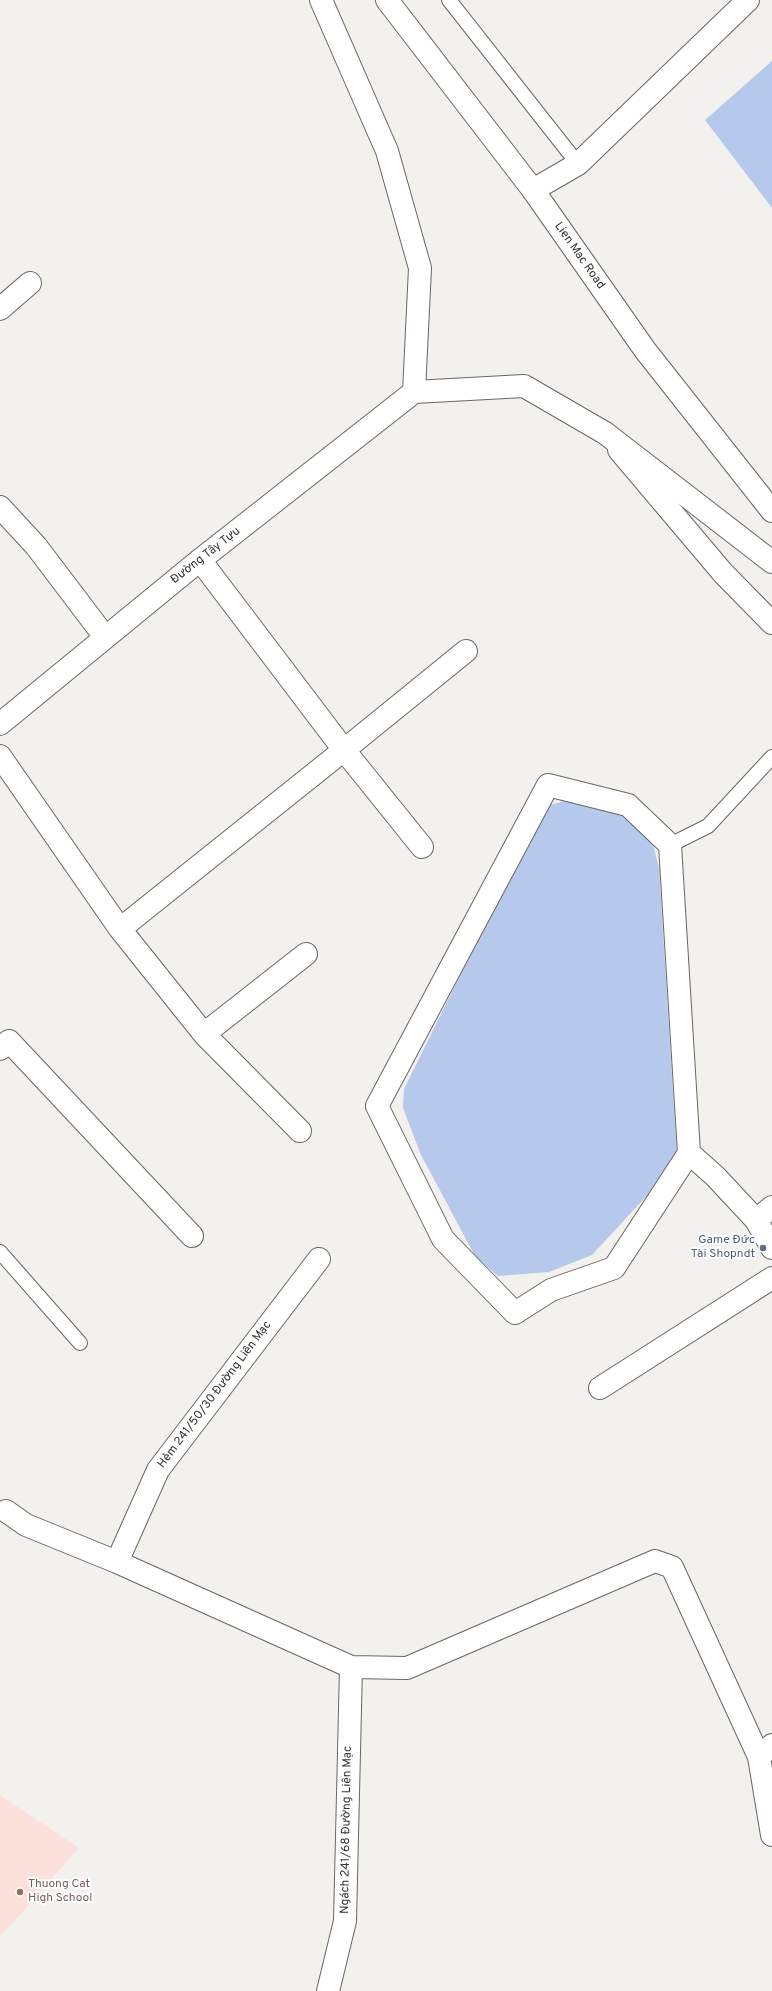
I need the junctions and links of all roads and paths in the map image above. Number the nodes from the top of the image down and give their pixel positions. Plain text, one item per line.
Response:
1 (387, 0) edge
2 (449, 0) edge
3 (320, 1) edge
4 (741, 2) edge
5 (578, 164) junction
6 (533, 190) junction
7 (30, 283) dead end
8 (0, 309) edge
9 (414, 392) junction
10 (605, 433) junction
11 (0, 507) edge
12 (772, 511) edge
13 (200, 560) junction
14 (772, 562) edge
15 (772, 623) edge
16 (105, 637) junction
17 (466, 650) dead end
18 (0, 724) edge
19 (344, 750) junction
20 (0, 756) edge
21 (772, 757) edge
22 (670, 844) junction
23 (422, 847) dead end
24 (120, 929) junction
25 (306, 954) dead end
26 (204, 1034) junction
27 (3, 1040) edge
28 (300, 1131) dead end
29 (688, 1153) junction
30 (764, 1213) edge
31 (192, 1236) dead end
32 (772, 1248) edge
33 (0, 1252) edge
34 (320, 1259) dead end
35 (772, 1278) edge
36 (80, 1343) dead end
37 (600, 1388) dead end
38 (6, 1511) dead end
39 (117, 1562) junction
40 (351, 1667) junction
41 (765, 1751) edge
42 (772, 1835) edge
43 (328, 1991) edge

1 - 6 street, Lien Mac Road
2 - 5 lane
3 - 9 street
4 - 5 street
5 - 6 street
6 - 12 street, Lien Mac Road
7 - 8 street
9 - 10 street
9 - 13 street, Đường Tây Tựu
10 - 14 street
10 - 15 street
11 - 16 street
13 - 16 street, Đường Tây Tựu
13 - 19 street
16 - 18 street, Đường Tây Tựu
17 - 19 street
19 - 23 street
19 - 24 street
20 - 24 street
21 - 22 lane
22 - 29 street
22 - 29 street
24 - 26 street
25 - 26 street
26 - 28 street
27 - 31 street
29 - 30 street
30 - 32 street
33 - 36 lane
34 - 39 street, Hẻm 241/50/30 Đường Liên Mạc
35 - 37 street
38 - 39 street
39 - 40 street
40 - 41 street
40 - 43 street, Ngách 241/68 Đường Liên Mạc
41 - 42 street

